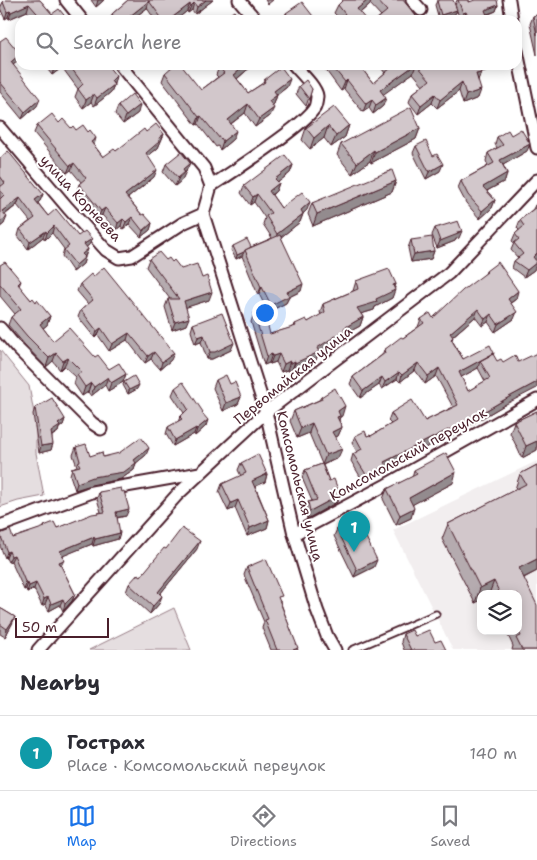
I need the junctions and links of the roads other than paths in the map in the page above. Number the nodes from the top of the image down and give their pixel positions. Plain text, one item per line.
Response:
1 (66, 0) edge
2 (239, 0) edge
3 (412, 0) edge
4 (509, 0) edge
5 (421, 10) dead end
6 (78, 15) edge
7 (252, 15) edge
8 (511, 15) edge
9 (124, 70) edge
10 (298, 70) edge
11 (521, 70) edge
12 (0, 128) edge
13 (537, 148) edge
14 (537, 180) edge
15 (211, 186) junction
16 (203, 214) junction
17 (0, 328) edge
18 (537, 400) edge
19 (266, 412) junction
20 (101, 429) dead end
21 (202, 472) junction
22 (0, 526) edge
23 (294, 534) junction
24 (436, 614) dead end
25 (38, 650) edge
26 (334, 650) edge
27 (352, 650) edge

1 - 6 street
2 - 7 street
3 - 5 street
4 - 8 street
9 - 15 street
10 - 15 street
11 - 13 street
12 - 16 street, улица Корнеева
14 - 19 street, Первомайская улица
15 - 16 street
16 - 19 street, Комсомольская улица
17 - 20 street
18 - 23 street, Комсомольский переулок
19 - 21 street, Первомайская улица
19 - 23 street, Комсомольская улица
21 - 22 street
21 - 25 street, Первомайская улица
23 - 26 street, Комсомольская улица
24 - 27 lane

